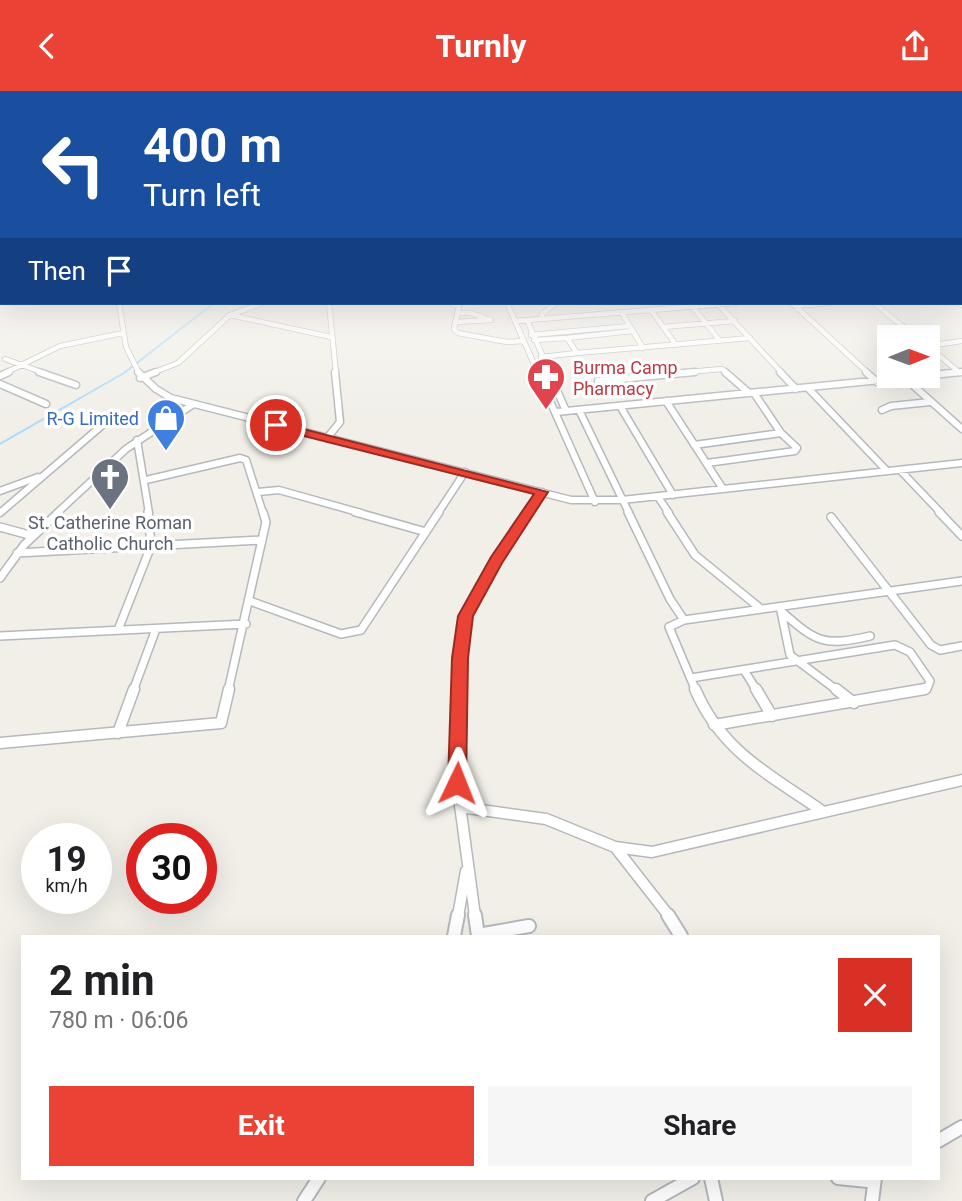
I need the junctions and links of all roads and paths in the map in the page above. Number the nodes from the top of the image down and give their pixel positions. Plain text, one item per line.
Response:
1 (457, 313) edge
2 (622, 313) edge
3 (121, 314) edge
4 (233, 314) edge
5 (330, 314) edge
6 (472, 314) edge
7 (512, 314) edge
8 (542, 314) edge
9 (611, 314) edge
10 (654, 314) edge
11 (699, 314) edge
12 (728, 314) edge
13 (804, 314) edge
14 (887, 314) edge
15 (230, 315) junction
16 (542, 319) junction
17 (527, 320) junction
18 (516, 321) junction
19 (735, 321) junction
20 (455, 322) junction
21 (706, 323) junction
22 (901, 325) edge
23 (663, 327) junction
24 (631, 329) junction
25 (123, 333) junction
26 (331, 337) junction
27 (533, 338) junction
28 (568, 338) junction
29 (750, 338) junction
30 (523, 341) junction
31 (720, 341) junction
32 (962, 341) edge
33 (940, 344) edge
34 (677, 345) junction
35 (643, 348) junction
36 (577, 353) junction
37 (940, 356) edge
38 (541, 357) junction
39 (5, 359) dead end
40 (22, 364) junction
41 (961, 373) edge
42 (940, 375) edge
43 (0, 376) edge
44 (140, 378) junction
45 (598, 381) dead end
46 (877, 382) joint
47 (0, 384) edge
48 (76, 385) dead end
49 (808, 388) junction
50 (796, 389) junction
51 (916, 389) edge
52 (751, 393) junction
53 (666, 401) junction
54 (930, 402) junction
55 (47, 404) dead end
56 (192, 405) junction
57 (621, 406) junction
58 (579, 410) junction
59 (882, 410) dead end
60 (566, 411) junction
61 (556, 412) junction
62 (113, 416) dead end
63 (962, 429) edge
64 (781, 433) junction
65 (327, 438) junction
66 (137, 440) junction
67 (694, 445) junction
68 (707, 463) junction
69 (962, 463) edge
70 (900, 470) junction
71 (887, 471) junction
72 (465, 472) junction
73 (146, 480) junction
74 (26, 485) junction
75 (723, 489) junction
76 (0, 491) edge
77 (258, 492) junction
78 (542, 492) junction
79 (673, 495) junction
80 (658, 497) junction
81 (622, 501) junction
82 (594, 502) junction
83 (0, 513) edge
84 (831, 517) dead end
85 (0, 527) edge
86 (426, 532) junction
87 (962, 535) edge
88 (33, 536) junction
89 (262, 540) junction
90 (151, 546) junction
91 (17, 553) junction
92 (0, 578) edge
93 (962, 582) edge
94 (889, 591) junction
95 (250, 601) junction
96 (761, 609) junction
97 (779, 609) junction
98 (684, 620) junction
99 (246, 624) junction
100 (156, 629) junction
101 (118, 630) junction
102 (0, 636) edge
103 (870, 636) dead end
104 (962, 646) edge
105 (799, 662) junction
106 (744, 670) junction
107 (691, 678) junction
108 (854, 703) junction
109 (772, 716) junction
110 (714, 725) junction
111 (118, 733) junction
112 (0, 743) edge
113 (962, 780) edge
114 (460, 807) junction
115 (822, 811) junction
116 (615, 848) junction
117 (467, 865) junction
118 (529, 926) dead end
119 (454, 935) edge
120 (478, 935) edge
121 (483, 935) edge
122 (681, 935) edge
123 (962, 1127) edge
124 (940, 1140) edge
125 (318, 1180) edge
126 (689, 1180) edge
127 (712, 1180) edge
128 (875, 1180) edge
129 (304, 1201) edge
130 (652, 1201) edge
131 (716, 1201) edge
132 (872, 1201) edge

1 - 20 street
2 - 24 street
3 - 25 street
4 - 15 street
5 - 26 street
6 - 20 street
7 - 18 street
8 - 16 street
9 - 16 street
10 - 23 street
11 - 21 street
12 - 19 street
13 - 46 street
14 - 22 street
15 - 26 street
15 - 44 street
16 - 17 street
17 - 18 street
17 - 27 street
18 - 30 street
19 - 21 street
19 - 29 street
20 - 30 street
21 - 23 street
21 - 31 street
23 - 34 street
24 - 27 street
24 - 28 street
24 - 35 street
25 - 40 street
25 - 44 street
26 - 65 street
27 - 28 street
27 - 38 street
28 - 36 street
29 - 31 street
29 - 50 street
30 - 61 street
31 - 34 street
32 - 33 street
34 - 35 street
35 - 36 street
36 - 38 street
37 - 41 street
38 - 60 street
39 - 40 street
40 - 43 street
40 - 48 street
41 - 42 street
44 - 56 street
45 - 52 street
46 - 49 street
47 - 55 street
49 - 50 street
49 - 71 street
50 - 52 street
51 - 54 street
52 - 53 street
52 - 64 street
53 - 57 street
53 - 67 street
54 - 59 street
54 - 63 street
56 - 65 street
56 - 66 street
57 - 58 street
57 - 79 street
58 - 60 street
58 - 81 street
60 - 61 street
61 - 82 street
62 - 74 street
64 - 67 street
64 - 68 street
65 - 72 street
66 - 73 street
66 - 88 street
67 - 68 street
68 - 75 street
69 - 70 street
70 - 71 street
70 - 87 street
71 - 75 street
72 - 78 street
72 - 86 street
73 - 77 street
73 - 90 street
74 - 76 street
74 - 83 street
75 - 79 street
77 - 86 street
77 - 89 street
78 - 82 street
78 - 114 street
79 - 80 street
80 - 81 street
80 - 96 street
81 - 82 street
81 - 98 street
84 - 94 street
85 - 88 street
86 - 95 street
88 - 91 street
89 - 90 street
89 - 95 street
90 - 91 street
90 - 101 street
91 - 92 street
93 - 94 street
94 - 97 street
94 - 104 street
95 - 99 street
96 - 97 street
96 - 98 street
97 - 103 street
97 - 105 street
98 - 107 street
99 - 100 street
99 - 111 street
100 - 101 street
100 - 111 street
101 - 102 street
105 - 106 street
105 - 108 street
105 - 108 street
106 - 107 street
106 - 109 street
107 - 110 street
108 - 109 street
109 - 110 street
110 - 115 street
111 - 112 street
113 - 115 street
114 - 116 street
114 - 117 street
115 - 116 street
116 - 122 street
117 - 119 street
117 - 120 street
118 - 121 street
123 - 124 street
125 - 129 street
126 - 130 street
127 - 131 street
128 - 132 street

